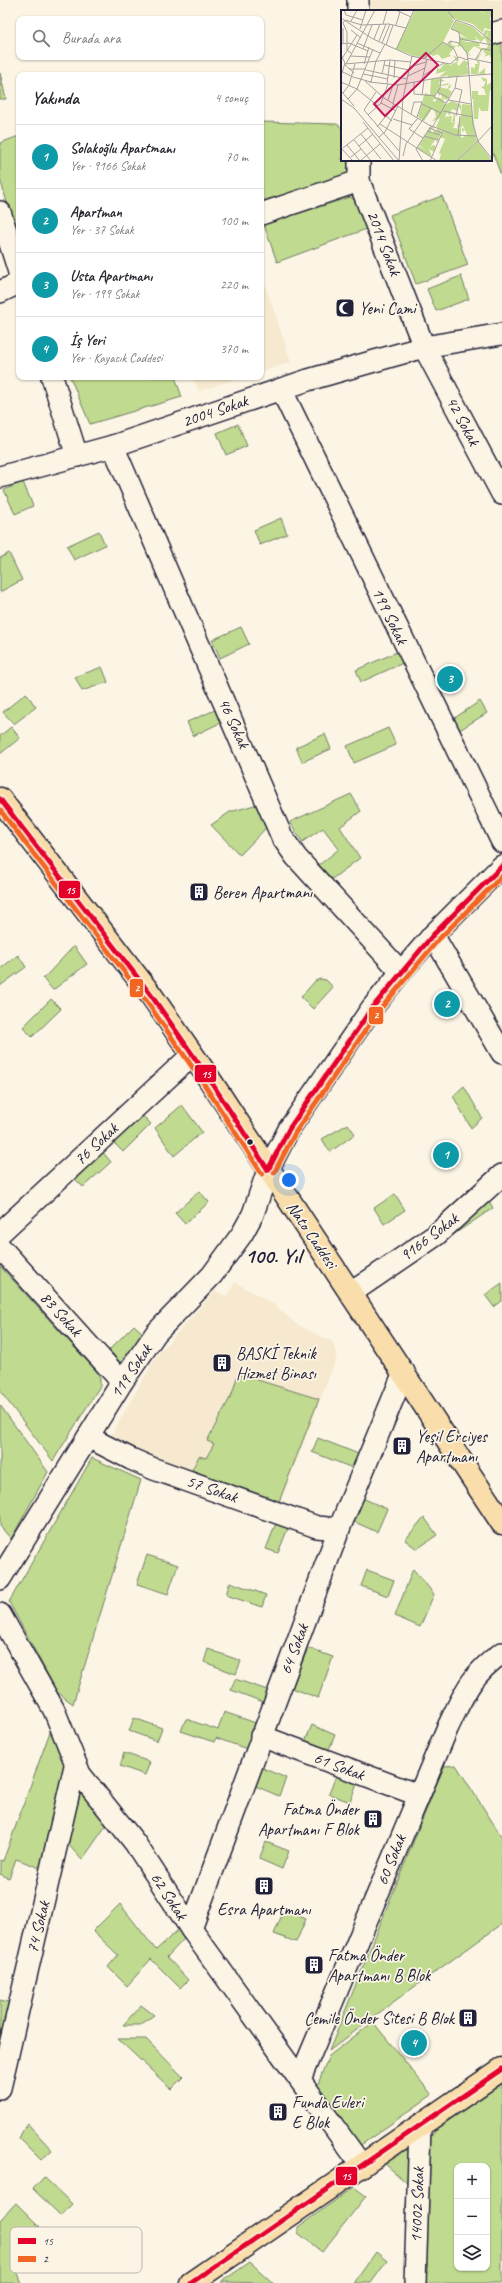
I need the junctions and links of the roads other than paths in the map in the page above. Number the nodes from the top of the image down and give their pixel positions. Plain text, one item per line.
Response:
1 (502, 31) edge
2 (492, 34) edge
3 (359, 161) edge
4 (359, 181) junction
5 (0, 212) edge
6 (264, 213) edge
7 (16, 263) edge
8 (16, 284) edge
9 (0, 292) edge
10 (502, 334) edge
11 (424, 347) junction
12 (53, 380) edge
13 (281, 389) junction
14 (113, 446) junction
15 (77, 456) junction
16 (0, 477) edge
17 (502, 494) edge
18 (0, 799) edge
19 (502, 842) edge
20 (502, 866) edge
21 (433, 935) junction
22 (401, 972) junction
23 (502, 1053) edge
24 (192, 1055) junction
25 (268, 1170) junction
26 (502, 1175) edge
27 (0, 1233) edge
28 (0, 1247) edge
29 (351, 1293) junction
30 (404, 1372) junction
31 (122, 1382) junction
32 (88, 1437) junction
33 (502, 1523) edge
34 (339, 1529) junction
35 (0, 1579) edge
36 (0, 1614) edge
37 (502, 1653) edge
38 (261, 1736) junction
39 (75, 1766) junction
40 (418, 1795) junction
41 (191, 1929) junction
42 (502, 2069) edge
43 (300, 2079) junction
44 (0, 2088) edge
45 (420, 2127) junction
46 (362, 2166) junction
47 (191, 2283) edge
48 (415, 2283) edge

1 - 2 street
3 - 4 street, 2014 Sokak
4 - 6 street
4 - 11 street, 2014 Sokak
5 - 7 street
8 - 9 street
10 - 11 street, 2004 Sokak
11 - 13 street, 2004 Sokak
11 - 17 street, 42 Sokak
12 - 15 street
13 - 14 street, 2004 Sokak
13 - 19 street, 199 Sokak
14 - 15 street, 2004 Sokak
14 - 22 street, 46 Sokak
15 - 16 street, 2004 Sokak
18 - 24 main road, Nato Caddesi
20 - 21 street, 119 Sokak
21 - 22 street, 119 Sokak
21 - 23 street
22 - 25 street, 119 Sokak
24 - 25 main road, Nato Caddesi
24 - 27 street, 76 Sokak
25 - 29 main road, Nato Caddesi
25 - 31 street, 119 Sokak
26 - 29 street, 9166 Sokak
28 - 31 street, 83 Sokak
29 - 30 main road, Nato Caddesi
30 - 33 main road, Nato Caddesi
30 - 34 street, 64 Sokak
31 - 32 street, 119 Sokak
32 - 34 street, 57 Sokak
32 - 35 street, 119 Sokak
34 - 38 street, 64 Sokak
36 - 39 street, 62 Sokak
37 - 40 street, 60 Sokak
38 - 40 street, 61 Sokak
38 - 41 street, 64 Sokak
39 - 41 street, 62 Sokak
39 - 44 street, 74 Sokak
40 - 43 street, 60 Sokak
41 - 43 street, 62 Sokak
42 - 45 main road
43 - 46 street, 62 Sokak
45 - 46 main road
45 - 48 street, 14002 Sokak
46 - 47 main road

